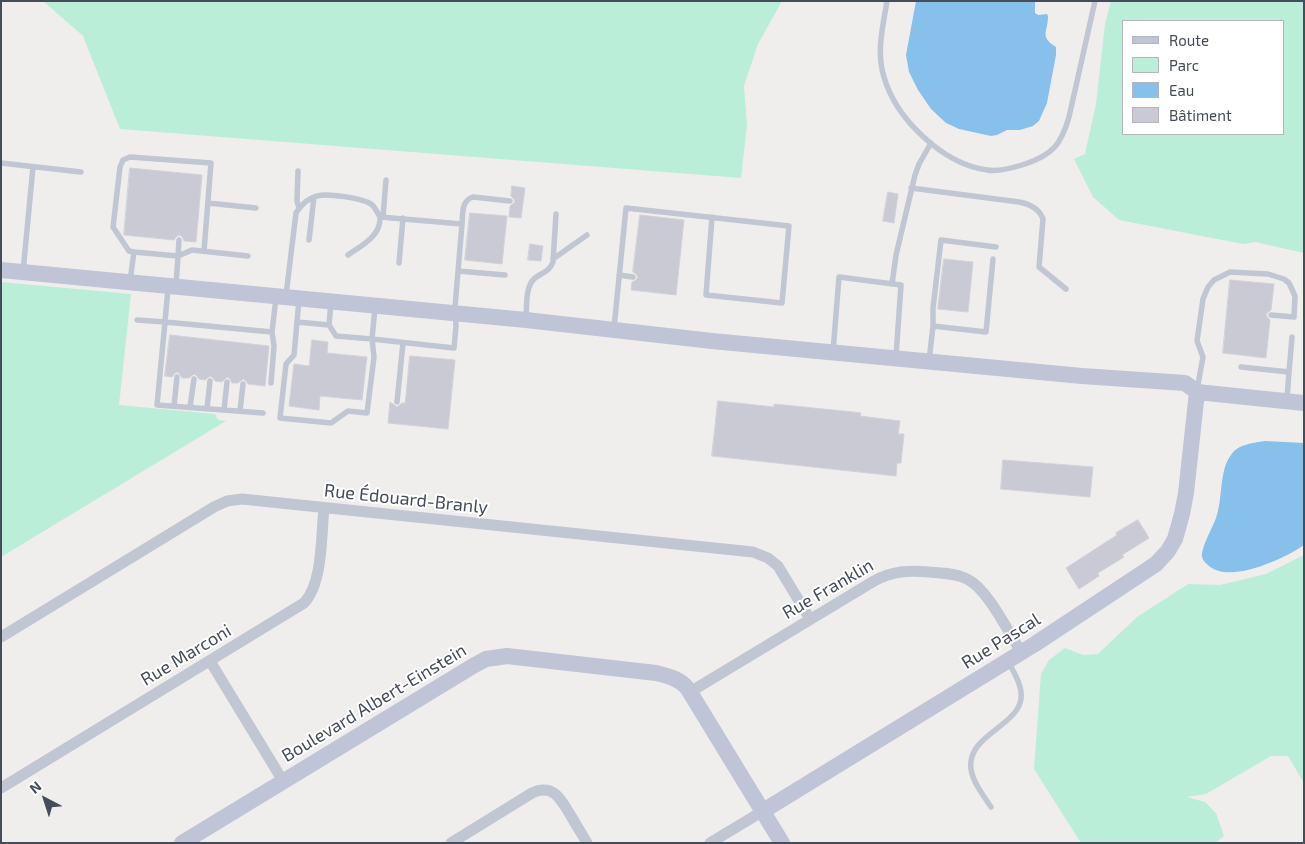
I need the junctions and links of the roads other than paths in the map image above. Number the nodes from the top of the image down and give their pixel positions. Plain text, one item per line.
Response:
1 (887, 1) edge
2 (1095, 1) edge
3 (931, 143) junction
4 (1, 163) edge
5 (32, 167) junction
6 (298, 171) dead end
7 (81, 172) dead end
8 (386, 180) dead end
9 (912, 188) junction
10 (200, 193) dead end
11 (209, 194) junction
12 (314, 197) junction
13 (510, 201) dead end
14 (208, 203) junction
15 (256, 208) dead end
16 (299, 208) junction
17 (556, 214) dead end
18 (382, 217) junction
19 (712, 217) junction
20 (403, 218) junction
21 (462, 224) junction
22 (587, 235) dead end
23 (180, 240) dead end
24 (309, 240) dead end
25 (996, 247) dead end
26 (204, 251) junction
27 (134, 252) junction
28 (348, 255) dead end
29 (178, 256) junction
30 (248, 256) dead end
31 (553, 259) junction
32 (994, 259) dead end
33 (399, 263) dead end
34 (1, 270) edge
35 (458, 271) junction
36 (23, 272) junction
37 (505, 275) dead end
38 (619, 275) junction
39 (633, 277) dead end
40 (130, 283) junction
41 (892, 284) junction
42 (172, 286) junction
43 (1066, 290) dead end
44 (287, 297) junction
45 (332, 302) junction
46 (376, 306) junction
47 (455, 314) junction
48 (1270, 315) dead end
49 (137, 320) dead end
50 (526, 320) junction
51 (165, 322) junction
52 (297, 322) junction
53 (329, 325) junction
54 (933, 326) junction
55 (614, 330) junction
56 (272, 332) junction
57 (1292, 337) dead end
58 (372, 339) junction
59 (403, 342) junction
60 (833, 352) junction
61 (896, 358) junction
62 (929, 360) junction
63 (1241, 367) dead end
64 (1289, 372) junction
65 (178, 377) dead end
66 (194, 379) dead end
67 (210, 380) dead end
68 (227, 382) dead end
69 (271, 383) dead end
70 (243, 384) dead end
71 (1197, 392) junction
72 (1286, 401) junction
73 (397, 402) dead end
74 (1304, 403) edge
75 (174, 406) junction
76 (190, 407) junction
77 (207, 408) junction
78 (224, 410) junction
79 (240, 411) junction
80 (264, 413) dead end
81 (324, 508) junction
82 (810, 619) junction
83 (1, 637) edge
84 (1014, 656) junction
85 (210, 661) junction
86 (690, 692) junction
87 (283, 781) junction
88 (1, 788) edge
89 (991, 807) dead end
90 (763, 811) junction
91 (182, 843) edge
92 (451, 843) edge
93 (588, 843) edge
94 (710, 843) edge
95 (782, 843) edge

1 - 3 lane
2 - 3 lane
3 - 9 lane
4 - 5 lane
5 - 7 lane
5 - 36 lane
6 - 16 lane
8 - 18 lane
9 - 41 lane
9 - 43 lane
10 - 11 lane
11 - 14 lane
11 - 27 lane
12 - 16 lane
12 - 18 lane
12 - 24 lane
13 - 21 lane
14 - 15 lane
14 - 26 lane
16 - 44 lane
17 - 31 lane
18 - 20 lane
18 - 28 lane
19 - 19 lane
19 - 38 lane
20 - 21 lane
20 - 33 lane
21 - 35 lane
22 - 31 lane
23 - 29 lane
25 - 54 lane
26 - 29 lane
26 - 30 lane
27 - 29 lane
27 - 40 lane
29 - 42 lane
31 - 50 lane
32 - 54 lane
34 - 36 street
35 - 37 lane
35 - 47 lane
36 - 40 street
38 - 39 lane
38 - 55 lane
40 - 42 street
41 - 60 lane
41 - 61 lane
42 - 44 street
42 - 51 lane
44 - 45 street
44 - 52 lane
44 - 56 lane
45 - 46 street
45 - 53 lane
46 - 47 street
46 - 58 lane
47 - 50 street
47 - 59 lane
48 - 71 lane
49 - 51 lane
50 - 55 street
51 - 56 lane
51 - 75 lane
52 - 53 lane
52 - 58 lane
53 - 58 lane
54 - 62 lane
55 - 60 street
56 - 69 lane
57 - 64 lane
58 - 59 lane
59 - 73 lane
60 - 61 street
61 - 62 street
62 - 71 street
63 - 64 lane
64 - 72 lane
65 - 75 lane
66 - 76 lane
67 - 77 lane
68 - 78 lane
70 - 79 lane
71 - 72 street
71 - 84 street, Rue Pascal
72 - 74 street
75 - 76 lane
76 - 77 lane
77 - 78 lane
78 - 79 lane
79 - 80 lane
81 - 82 street, Rue Édouard-Branly
81 - 83 street, Rue Édouard-Branly
81 - 85 street, Rue Marconi
82 - 84 street, Rue Franklin
82 - 86 street, Rue Franklin
84 - 89 lane
84 - 90 street, Rue Pascal
85 - 87 street
85 - 88 street, Rue Marconi
86 - 87 street, Boulevard Albert-Einstein
86 - 90 street, Boulevard Albert-Einstein
87 - 91 street, Boulevard Albert-Einstein
90 - 94 street, Rue Pascal
90 - 95 street, Boulevard Albert-Einstein
92 - 93 street

